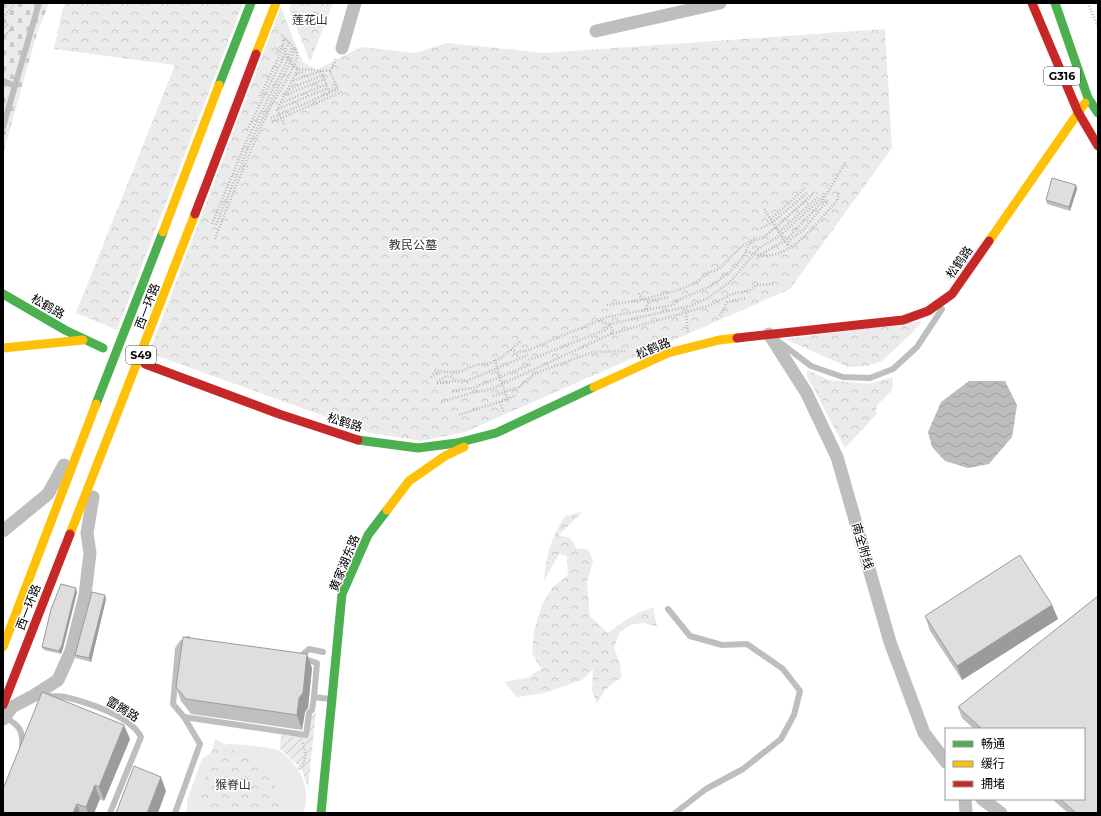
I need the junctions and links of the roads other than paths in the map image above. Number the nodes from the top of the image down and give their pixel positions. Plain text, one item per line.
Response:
1 (39, 3) edge
2 (251, 3) edge
3 (276, 3) edge
4 (355, 3) edge
5 (720, 3) edge
6 (1032, 3) edge
7 (1055, 3) edge
8 (596, 31) dead end
9 (342, 48) dead end
10 (3, 81) edge
11 (15, 86) junction
12 (1088, 98) junction
13 (1078, 112) junction
14 (1098, 113) edge
15 (3, 127) edge
16 (1098, 146) edge
17 (3, 294) edge
18 (952, 294) junction
19 (769, 334) junction
20 (83, 340) junction
21 (3, 348) edge
22 (103, 348) dead end
23 (145, 364) dead end
24 (99, 400) junction
25 (496, 433) junction
26 (106, 440) junction
27 (3, 532) edge
28 (668, 609) dead end
29 (197, 640) edge
30 (3, 647) edge
31 (323, 652) dead end
32 (290, 657) edge
33 (298, 659) junction
34 (30, 695) junction
35 (314, 697) junction
36 (332, 700) junction
37 (3, 705) edge
38 (184, 717) junction
39 (5, 719) edge
40 (22, 751) edge
41 (945, 761) edge
42 (965, 800) edge
43 (983, 800) edge
44 (110, 813) edge
45 (175, 813) edge
46 (321, 813) edge
47 (675, 813) edge
48 (966, 813) edge
49 (1001, 813) edge

1 - 11 lane
2 - 24 main road, 西一环路 / S49
3 - 26 main road, 西一环路 / S49
4 - 9 street
5 - 8 street
6 - 13 main road, G316
7 - 12 main road, G316
10 - 11 lane
11 - 15 lane
12 - 13 main road, 松鹤路
12 - 14 main road, G316
13 - 16 main road, G316
13 - 18 main road, 松鹤路
17 - 20 main road, 松鹤路
18 - 19 main road, 松鹤路
18 - 19 lane
19 - 25 main road, 松鹤路
19 - 41 street, 南全附线
20 - 21 main road
20 - 22 main road, 松鹤路
23 - 25 main road, 松鹤路
24 - 27 street
24 - 30 main road, 西一环路 / S49
25 - 36 main road, 黄家湖东路
26 - 34 street
26 - 37 main road, 西一环路 / S49
28 - 47 lane
29 - 38 lane
31 - 33 lane
32 - 33 lane
33 - 35 lane
34 - 39 street
34 - 44 lane, 雷腾路
35 - 36 lane
35 - 38 lane
36 - 46 main road, 黄家湖东路
38 - 45 lane
39 - 40 lane
42 - 48 street
43 - 49 street

